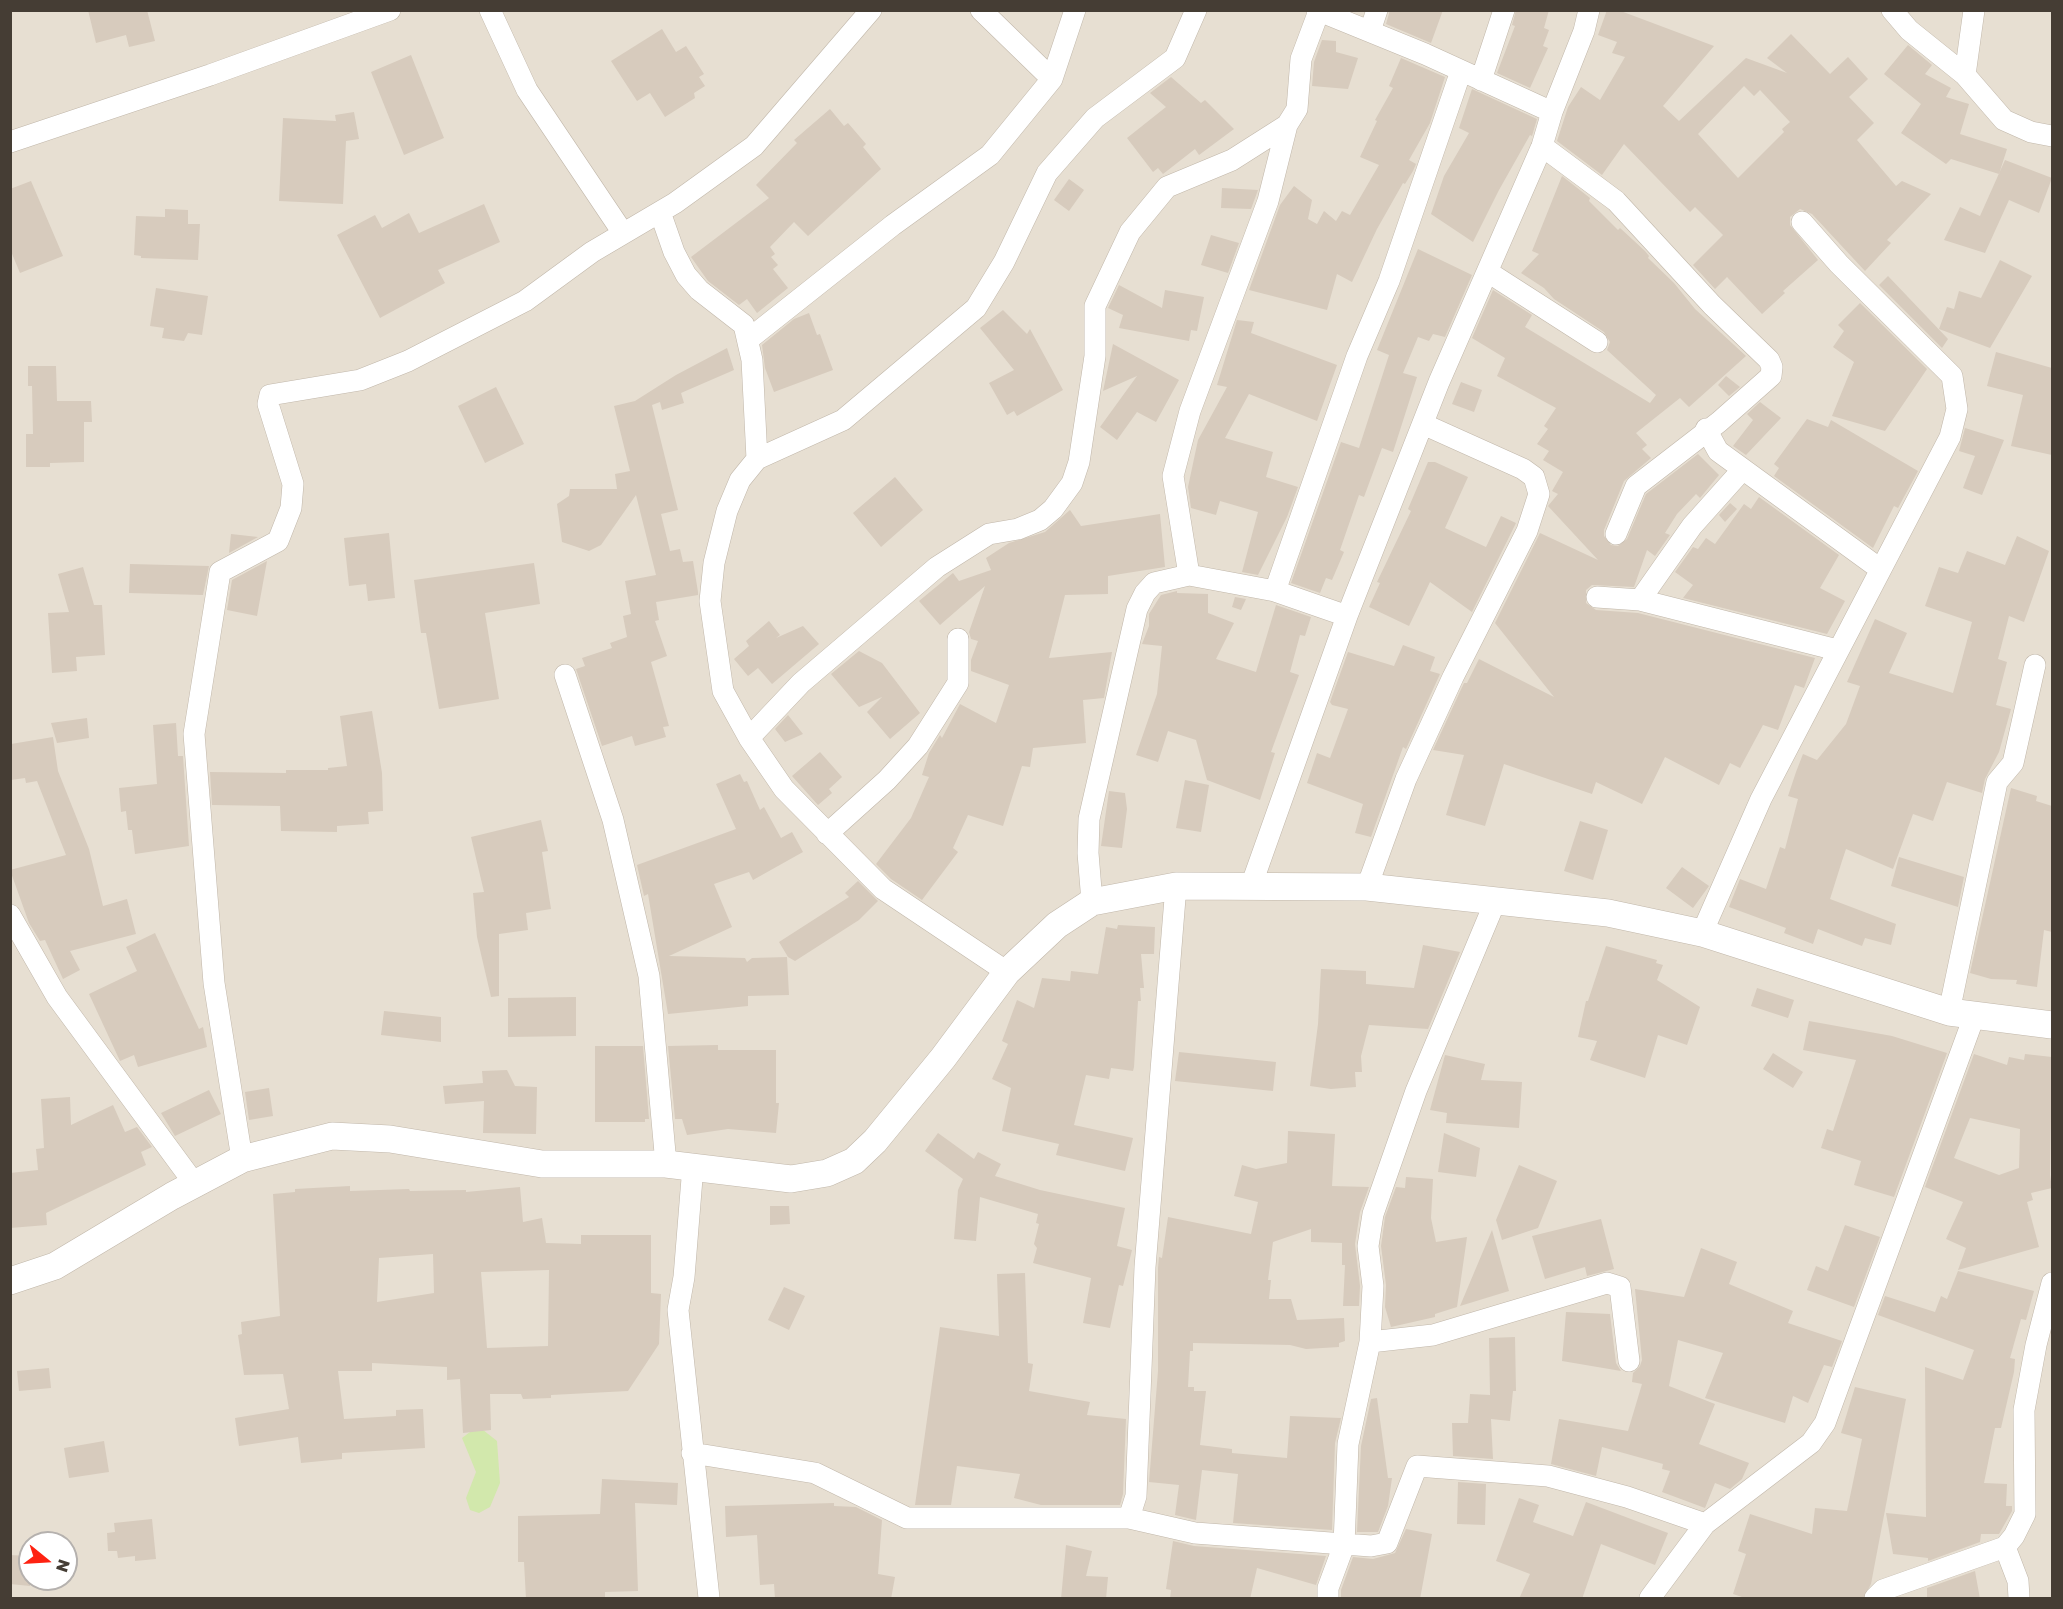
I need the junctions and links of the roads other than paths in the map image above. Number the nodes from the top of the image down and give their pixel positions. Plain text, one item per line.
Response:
1 (390, 10) edge
2 (490, 10) edge
3 (871, 10) edge
4 (981, 10) edge
5 (1075, 10) edge
6 (1196, 10) edge
7 (1377, 10) edge
8 (1504, 10) edge
9 (1589, 10) edge
10 (1892, 10) edge
11 (1974, 10) edge
12 (1318, 11) edge
13 (1370, 31) junction
14 (1461, 71) junction
15 (1965, 75) junction
16 (1052, 79) junction
17 (1481, 80) junction
18 (1552, 112) junction
19 (1287, 125) junction
20 (2052, 136) edge
21 (10, 142) edge
22 (1542, 146) junction
23 (660, 212) junction
24 (1802, 222) dead end
25 (623, 233) junction
26 (1488, 272) junction
27 (749, 339) junction
28 (1597, 342) dead end
29 (1423, 424) junction
30 (1706, 429) junction
31 (757, 459) junction
32 (1743, 469) junction
33 (1616, 534) dead end
34 (1880, 569) junction
35 (1189, 575) junction
36 (1275, 591) junction
37 (1597, 597) dead end
38 (1640, 600) junction
39 (1347, 616) junction
40 (958, 639) dead end
41 (1837, 650) junction
42 (2036, 665) dead end
43 (565, 675) dead end
44 (749, 738) junction
45 (827, 834) junction
46 (1176, 886) junction
47 (1251, 886) junction
48 (1367, 887) junction
49 (1092, 902) junction
50 (1495, 902) junction
51 (10, 915) edge
52 (1702, 933) junction
53 (1007, 972) junction
54 (1962, 1013) junction
55 (2052, 1026) edge
56 (242, 1159) junction
57 (666, 1164) junction
58 (693, 1166) junction
59 (194, 1183) junction
60 (10, 1281) edge
61 (2052, 1283) edge
62 (1370, 1342) junction
63 (1629, 1360) dead end
64 (692, 1453) junction
65 (1129, 1518) junction
66 (1705, 1524) junction
67 (1344, 1545) junction
68 (2005, 1547) junction
69 (709, 1599) edge
70 (1328, 1599) edge
71 (1650, 1599) edge
72 (1875, 1599) edge
73 (2019, 1599) edge

1 - 21 street
2 - 25 street
3 - 23 street
4 - 16 street
5 - 16 street
6 - 31 street
7 - 13 street
8 - 17 street
9 - 18 street
10 - 15 street
11 - 15 street
12 - 13 street
12 - 19 street
13 - 14 street
14 - 17 street
14 - 36 street
15 - 20 street
16 - 27 street
17 - 18 street
18 - 22 street
19 - 35 street
19 - 44 street
22 - 26 street
22 - 30 street
23 - 25 street
23 - 27 street
24 - 34 street
25 - 56 street
26 - 28 street
26 - 29 street
27 - 31 street
29 - 39 street
29 - 48 street
30 - 32 street
30 - 33 street
31 - 44 street
32 - 34 street
32 - 38 street
34 - 41 street
35 - 36 street
35 - 49 street
36 - 39 street
37 - 38 street
38 - 41 street
39 - 47 street
40 - 45 street
41 - 52 street
42 - 54 street
43 - 57 street
44 - 45 street
45 - 53 street
46 - 47 street
46 - 49 street
46 - 65 street
47 - 48 street
48 - 50 street
49 - 53 street
50 - 52 street
50 - 62 street
51 - 59 street
52 - 54 street
53 - 58 street
54 - 55 street
54 - 66 street
56 - 57 street
56 - 59 street
57 - 58 street
58 - 64 street
59 - 60 street
61 - 68 street
62 - 63 street
62 - 67 street
64 - 65 street
64 - 69 street
65 - 67 street
66 - 67 street
66 - 71 street
67 - 70 street
68 - 72 street
68 - 73 street

